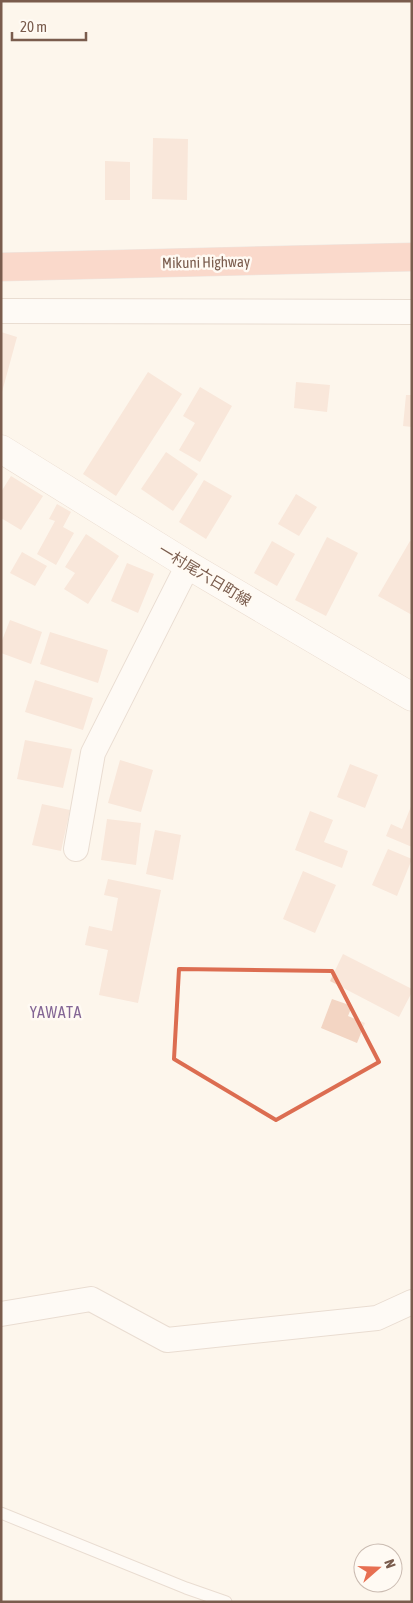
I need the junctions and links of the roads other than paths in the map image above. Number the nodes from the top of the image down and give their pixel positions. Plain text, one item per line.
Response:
1 (412, 257) edge
2 (1, 267) edge
3 (1, 311) edge
4 (412, 312) edge
5 (1, 449) edge
6 (188, 565) junction
7 (412, 697) edge
8 (76, 849) dead end
9 (412, 1302) edge
10 (1, 1314) edge
11 (1, 1513) edge
12 (226, 1602) edge

1 - 2 highway, Mikuni Highway
3 - 4 street
5 - 6 main road, 一村尾六日町線
6 - 7 main road, 一村尾六日町線
6 - 8 street
9 - 10 street
11 - 12 lane

